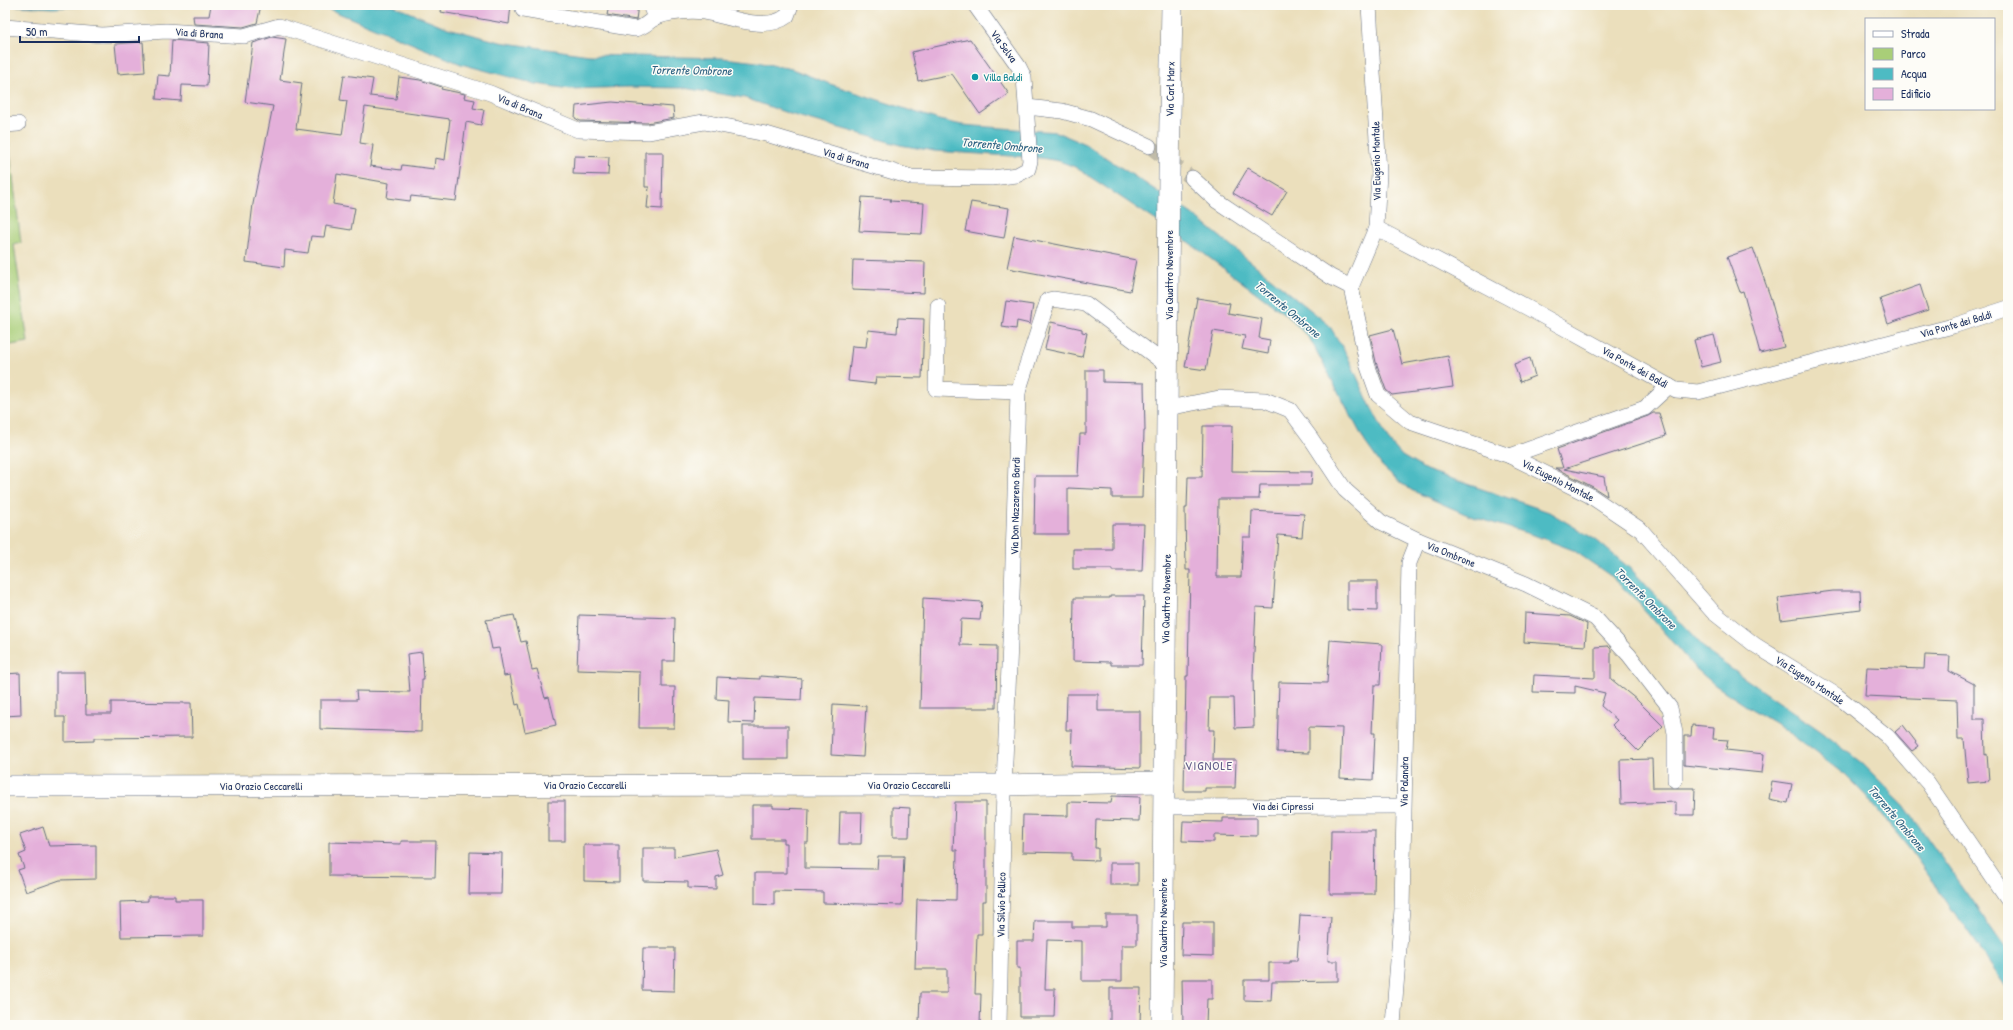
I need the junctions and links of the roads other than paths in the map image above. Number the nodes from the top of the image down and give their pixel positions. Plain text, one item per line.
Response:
1 (791, 5) edge
2 (975, 5) edge
3 (1172, 5) edge
4 (1369, 5) edge
5 (523, 10) dead end
6 (652, 12) edge
7 (5, 27) edge
8 (1028, 112) junction
9 (1149, 146) tunnel mouth
10 (1030, 161) joint
11 (1169, 173) joint
12 (1192, 178) tunnel mouth
13 (1376, 228) junction
14 (1351, 287) junction
15 (938, 306) dead end
16 (2008, 308) edge
17 (1168, 366) junction
18 (1669, 386) junction
19 (1018, 392) junction
20 (1168, 408) junction
21 (1510, 456) junction
22 (1418, 540) junction
23 (1675, 780) dead end
24 (1164, 782) junction
25 (1004, 785) junction
26 (5, 786) edge
27 (1403, 806) junction
28 (1164, 807) junction
29 (2008, 900) edge
30 (999, 1025) edge
31 (1162, 1025) edge
32 (1394, 1025) edge

1 - 6 street
2 - 8 street, Via Selva
3 - 11 street, Via Carl Marx
4 - 13 street, Via Eugenio Montale
5 - 6 street
7 - 10 street, Via di Brana
8 - 9 street
8 - 10 street, Via Selva
11 - 17 street, Via Quattro Novembre
12 - 14 street
13 - 14 street, Via Eugenio Montale
13 - 18 street, Via Ponte dei Baldi
14 - 21 street, Via Eugenio Montale
15 - 19 street
16 - 18 street, Via Ponte dei Baldi
17 - 19 street, Via Don Nazzareno Bardi
17 - 20 street, Via Quattro Novembre
18 - 21 street
19 - 25 street, Via Don Nazzareno Bardi
20 - 22 street, Via Ombrone
20 - 24 street, Via Quattro Novembre
21 - 29 street, Via Eugenio Montale
22 - 23 street, Via Ombrone
22 - 27 street, Via Palandra
24 - 25 street, Via Orazio Ceccarelli
24 - 28 street, Via Quattro Novembre
25 - 26 street, Via Orazio Ceccarelli
25 - 30 street, Via Silvio Pellico
27 - 28 street, Via dei Cipressi
27 - 32 street, Via Palandra
28 - 31 street, Via Quattro Novembre

